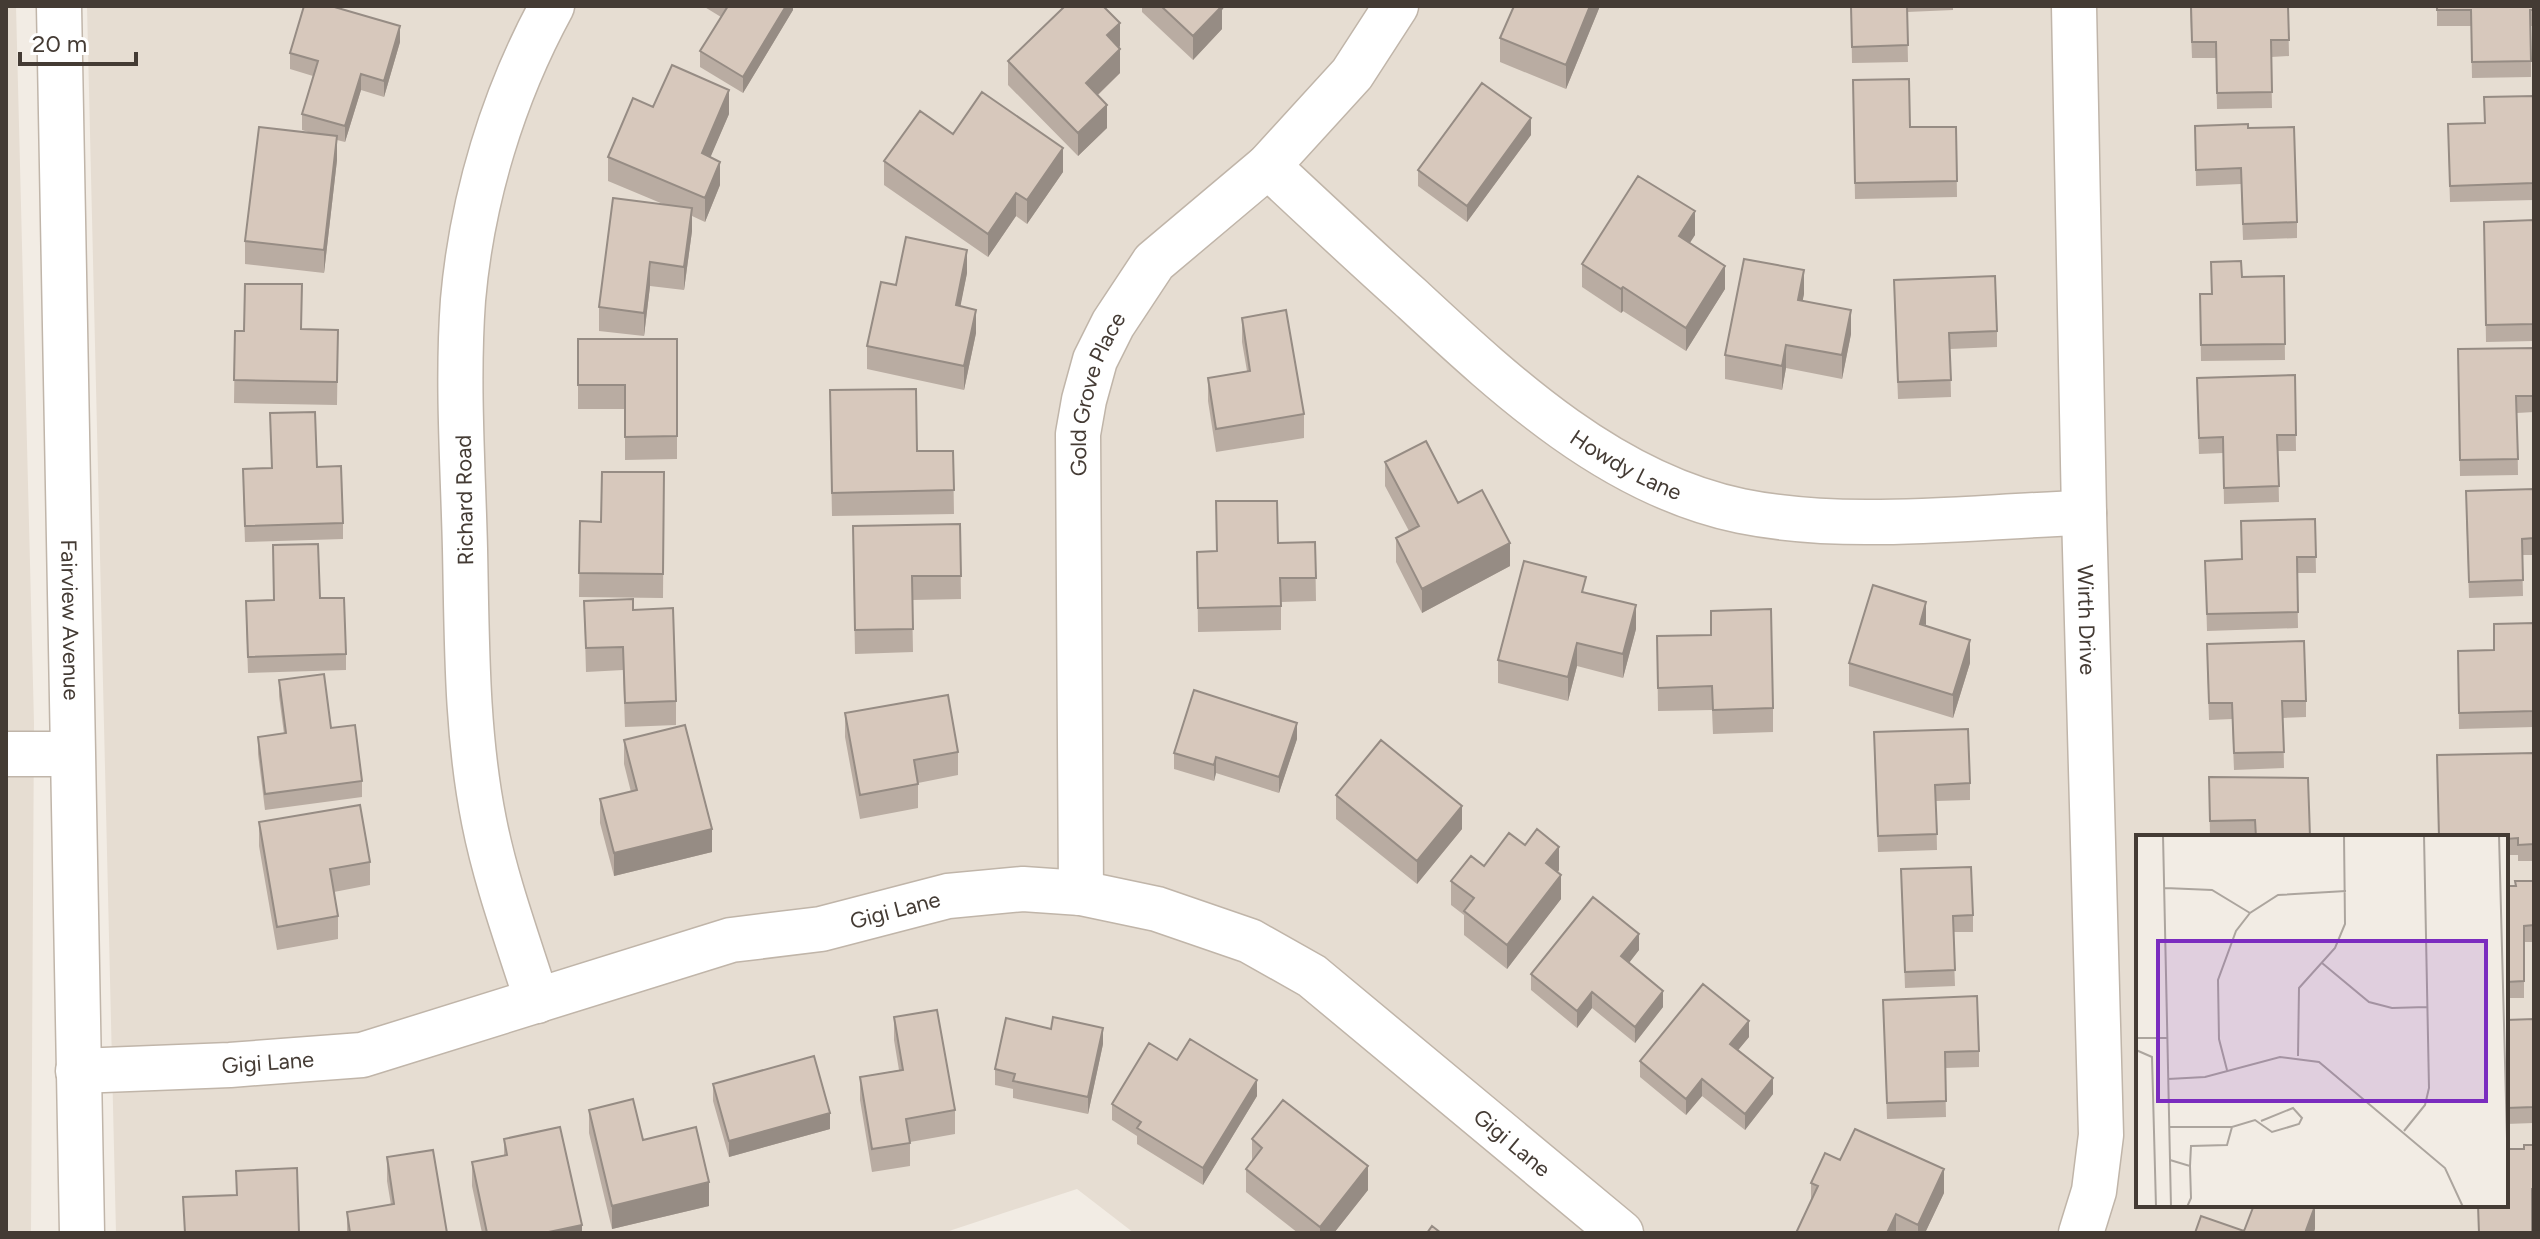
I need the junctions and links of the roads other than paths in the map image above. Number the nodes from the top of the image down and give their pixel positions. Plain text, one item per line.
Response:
1 (59, 6) edge
2 (552, 6) edge
3 (1396, 6) edge
4 (2074, 6) edge
5 (1268, 166) junction
6 (2084, 513) junction
7 (6, 754) edge
8 (71, 754) junction
9 (1081, 893) junction
10 (537, 1001) junction
11 (78, 1071) junction
12 (82, 1233) edge
13 (1621, 1233) edge
14 (2081, 1233) edge

1 - 8 street, Fairview Avenue
2 - 10 street, Richard Road
3 - 5 street, Gold Grove Place
4 - 6 street, Wirth Drive
5 - 6 street, Howdy Lane
5 - 9 street, Gold Grove Place
6 - 14 street, Wirth Drive
7 - 8 street
8 - 11 street, Fairview Avenue
9 - 10 street, Gigi Lane
9 - 13 street, Gigi Lane
10 - 11 street, Gigi Lane
11 - 12 street, Fairview Avenue

